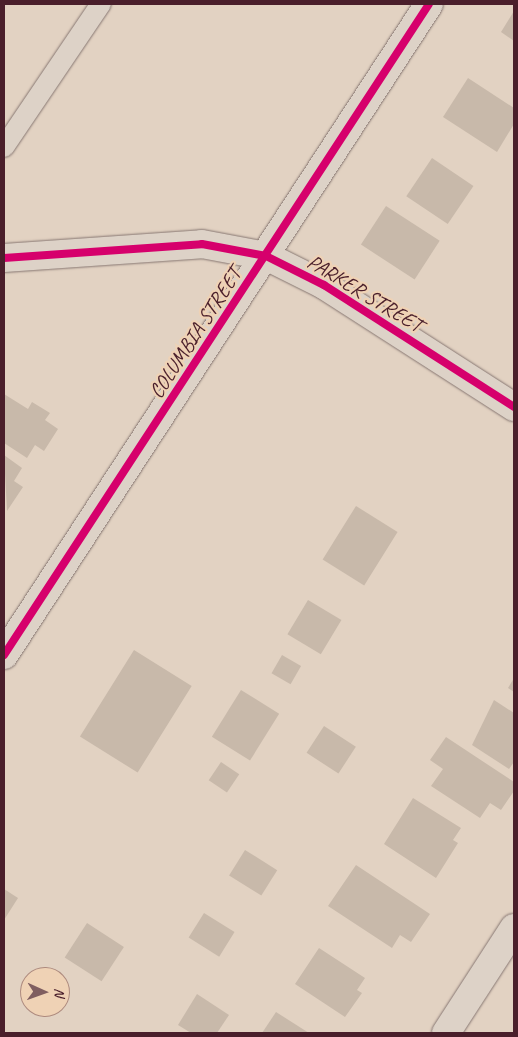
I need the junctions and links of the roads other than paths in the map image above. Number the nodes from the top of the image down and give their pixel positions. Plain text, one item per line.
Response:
1 (101, 4) edge
2 (429, 4) edge
3 (4, 147) edge
4 (266, 256) junction
5 (4, 258) edge
6 (512, 402) edge
7 (4, 654) edge
8 (514, 928) edge
9 (446, 1033) edge

1 - 3 lane
2 - 4 street, COLUMBIA STREET
4 - 5 street, PARKER STREET
4 - 6 street, PARKER STREET
4 - 7 street, COLUMBIA STREET
8 - 9 street

